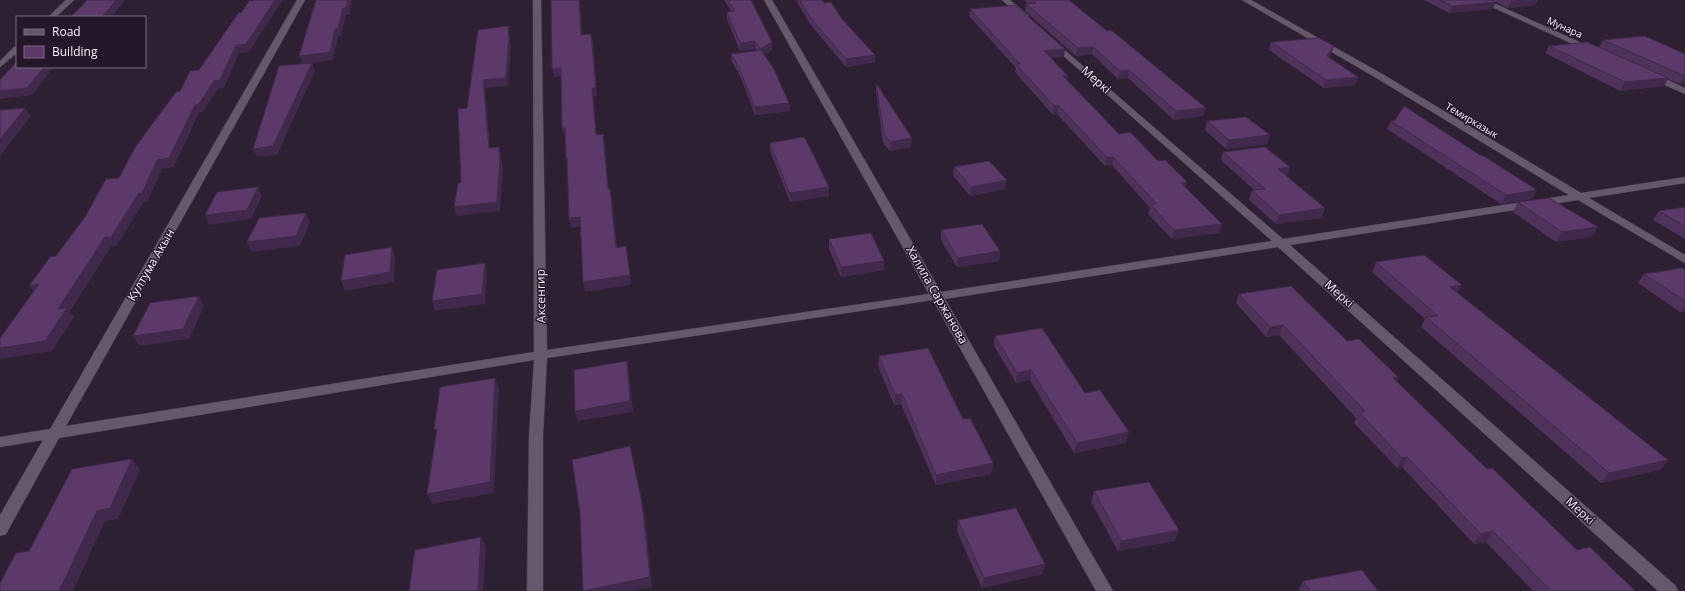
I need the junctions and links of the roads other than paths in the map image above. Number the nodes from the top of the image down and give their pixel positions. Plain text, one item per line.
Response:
1 (70, 0) edge
2 (301, 0) edge
3 (537, 0) edge
4 (768, 0) edge
5 (1006, 0) edge
6 (1246, 0) edge
7 (1481, 0) edge
8 (53, 16) edge
9 (16, 50) edge
10 (1597, 52) edge
11 (0, 65) edge
12 (1641, 72) edge
13 (1685, 91) edge
14 (1685, 180) edge
15 (1577, 197) junction
16 (1281, 243) junction
17 (1685, 260) edge
18 (938, 296) junction
19 (541, 355) junction
20 (56, 434) junction
21 (0, 442) edge
22 (0, 529) edge
23 (535, 591) edge
24 (1105, 591) edge
25 (1670, 591) edge

1 - 8 street
2 - 20 street, Култума Акын
3 - 19 street, Аксенгир
4 - 18 street, Халила Саржанова
5 - 16 street, Меркі
6 - 15 street, Темирказык
7 - 10 street, Мунара
9 - 11 street
12 - 13 street
14 - 15 street
15 - 16 street
15 - 17 street, Темирказык
16 - 18 street
16 - 25 street, Меркі
18 - 19 street
18 - 24 street, Халила Саржанова
19 - 20 street
19 - 23 street, Аксенгир
20 - 21 street
20 - 22 street, Култума Акын

